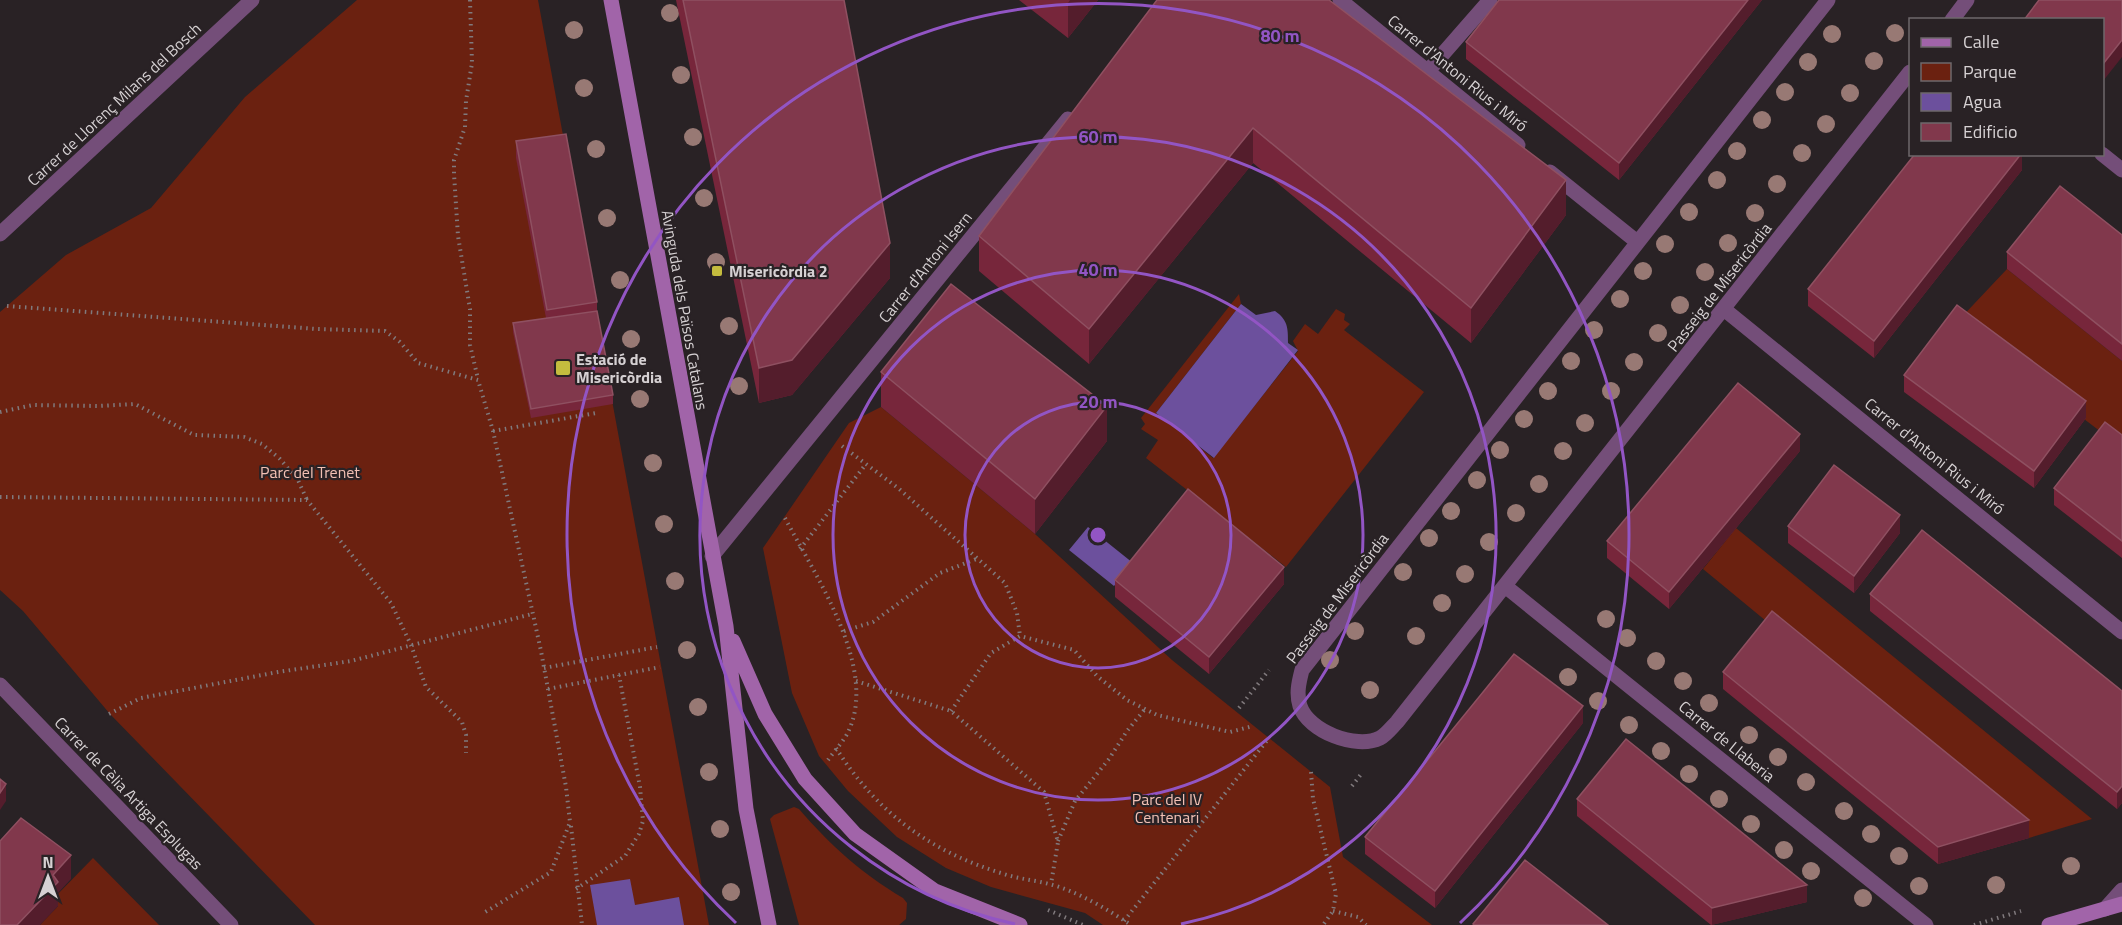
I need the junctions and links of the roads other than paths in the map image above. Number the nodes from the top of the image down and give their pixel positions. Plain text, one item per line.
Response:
1 (252, 0) edge
2 (611, 0) edge
3 (1340, 0) edge
4 (1490, 0) edge
5 (1828, 0) edge
6 (1967, 0) edge
7 (1954, 18) edge
8 (1428, 71) junction
9 (1909, 75) edge
10 (1075, 111) edge
11 (2104, 155) edge
12 (2122, 170) edge
13 (0, 234) edge
14 (1636, 242) junction
15 (1725, 310) junction
16 (712, 556) junction
17 (1505, 586) junction
18 (726, 626) junction
19 (2122, 632) edge
20 (0, 685) edge
21 (2122, 890) edge
22 (2122, 904) edge
23 (2105, 909) junction
24 (231, 925) edge
25 (769, 925) edge
26 (1020, 925) edge
27 (1926, 925) edge
28 (2049, 925) edge

1 - 13 street, Carrer de Llorenç Milans del Bosch
2 - 16 main road, Avinguda dels Països Catalans
3 - 8 street, Carrer d'Antoni Rius i Miró
4 - 8 street
5 - 14 street, Passeig de Misericòrdia
6 - 7 street
8 - 14 street, Carrer d'Antoni Rius i Miró
9 - 15 street, Passeig de Misericòrdia
10 - 16 street, Carrer d'Antoni Isern
11 - 12 street
14 - 17 street, Passeig de Misericòrdia
15 - 17 street, Passeig de Misericòrdia
15 - 19 street, Carrer d'Antoni Rius i Miró
16 - 18 main road, Avinguda dels Països Catalans
17 - 27 street, Carrer de Llaberia
18 - 25 main road, Avinguda dels Països Catalans
18 - 26 main road, Avinguda dels Països Catalans
20 - 24 street, Carrer de Cèlia Artiga Esplugas
21 - 23 street
22 - 23 main road
23 - 28 main road

